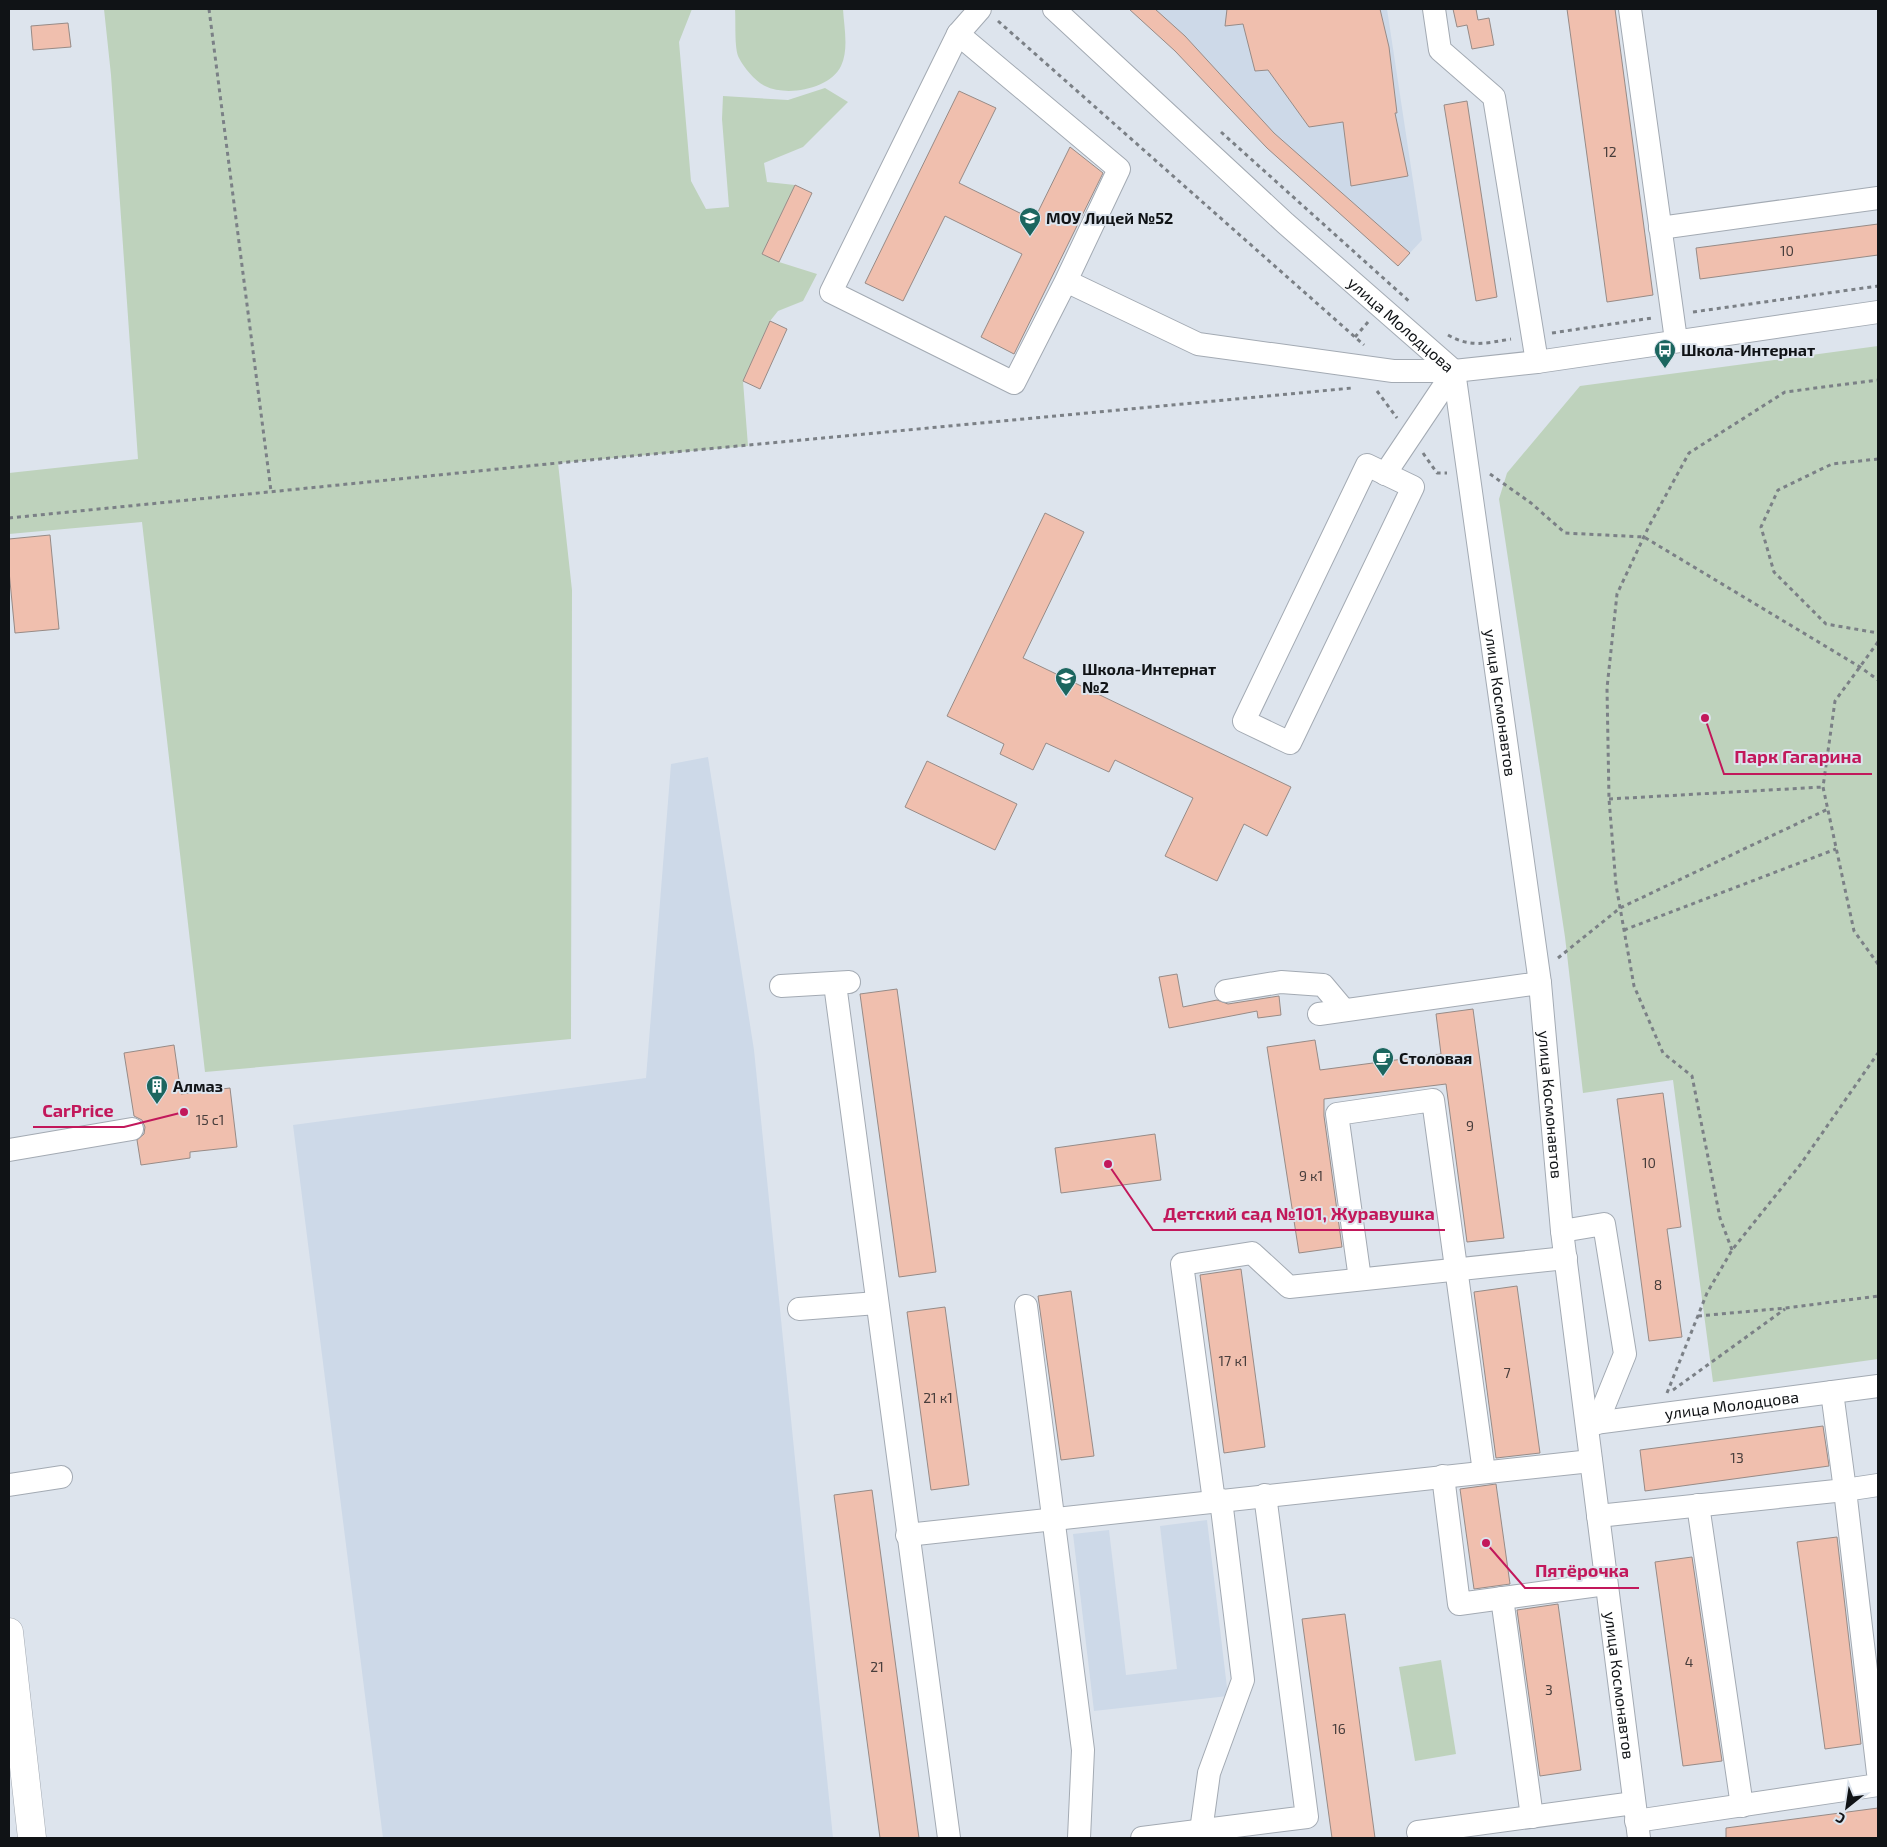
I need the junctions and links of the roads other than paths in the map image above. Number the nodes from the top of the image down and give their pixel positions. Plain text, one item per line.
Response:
1 (1054, 9) edge
2 (1434, 9) edge
3 (1630, 9) edge
4 (986, 12) edge
5 (958, 34) junction
6 (1878, 198) edge
7 (1660, 228) junction
8 (1066, 281) junction
9 (1878, 312) edge
10 (1676, 340) junction
11 (1538, 362) junction
12 (1454, 371) junction
13 (1385, 474) junction
14 (1539, 978) junction
15 (782, 986) dead end
16 (1226, 991) dead end
17 (1344, 1010) junction
18 (1319, 1014) dead end
19 (132, 1129) dead end
20 (9, 1150) edge
21 (1562, 1231) junction
22 (1566, 1258) junction
23 (1457, 1269) junction
24 (1360, 1279) junction
25 (877, 1303) junction
26 (1026, 1306) dead end
27 (799, 1309) dead end
28 (1878, 1386) edge
29 (1832, 1392) junction
30 (1592, 1424) junction
31 (1591, 1461) junction
32 (1484, 1472) junction
33 (1443, 1476) junction
34 (60, 1477) dead end
35 (9, 1485) edge
36 (1878, 1485) edge
37 (1845, 1490) junction
38 (1265, 1495) junction
39 (1217, 1501) junction
40 (1698, 1505) junction
41 (1598, 1516) junction
42 (1053, 1519) junction
43 (907, 1535) junction
44 (1606, 1584) junction
45 (1502, 1598) junction
46 (9, 1632) edge
47 (1878, 1773) edge
48 (1878, 1785) edge
49 (1742, 1806) junction
50 (1532, 1816) junction
51 (1636, 1821) edge
52 (1201, 1831) junction
53 (1418, 1832) dead end
54 (32, 1838) edge
55 (949, 1838) edge
56 (1079, 1838) edge
57 (1142, 1838) edge

1 - 12 street, улица Молодцова
2 - 11 street
3 - 7 street
4 - 5 street
5 - 8 street
5 - 8 street
6 - 7 street
7 - 10 street
8 - 12 street
9 - 10 street, улица Молодцова
10 - 11 street, улица Молодцова
11 - 12 street, улица Молодцова
12 - 13 street
12 - 14 street, улица Космонавтов
13 - 13 street
14 - 17 street
14 - 21 street, улица Космонавтов
15 - 25 street
16 - 17 street
17 - 18 street
19 - 20 street
21 - 22 street, улица Космонавтов
21 - 30 street
22 - 23 street
22 - 30 street, улица Космонавтов
23 - 24 street
23 - 24 street
23 - 32 street
24 - 39 street
25 - 27 street
25 - 43 street
26 - 42 street
28 - 29 street, улица Молодцова
29 - 30 street, улица Молодцова
29 - 37 street
30 - 31 street, улица Космонавтов
31 - 32 street
31 - 41 street, улица Космонавтов
32 - 33 street
33 - 38 street
33 - 45 street
34 - 35 street
36 - 37 street
37 - 40 street
37 - 47 street
38 - 39 street
38 - 52 street
39 - 42 street
39 - 52 street
40 - 41 street
40 - 49 street
41 - 44 street, улица Космонавтов
42 - 43 street
42 - 56 street
43 - 55 street
44 - 45 street
44 - 51 street, улица Космонавтов
45 - 50 street
46 - 54 main road
48 - 49 street
49 - 51 street
50 - 51 street
50 - 53 street
52 - 57 street

